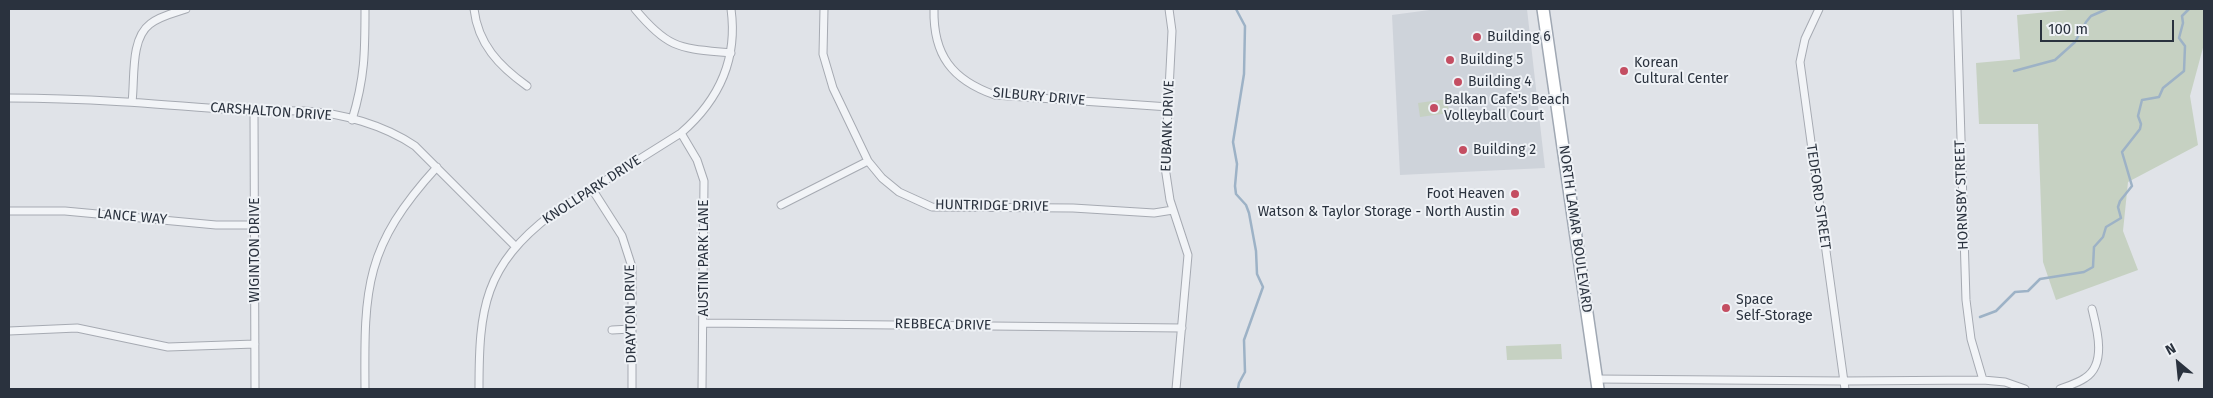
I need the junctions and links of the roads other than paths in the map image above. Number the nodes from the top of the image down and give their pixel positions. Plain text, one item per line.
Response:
1 (186, 9) edge
2 (365, 9) edge
3 (474, 9) edge
4 (635, 9) edge
5 (731, 9) edge
6 (824, 9) edge
7 (934, 9) edge
8 (1169, 9) edge
9 (1543, 9) edge
10 (1819, 9) edge
11 (1957, 9) edge
12 (731, 53) junction
13 (527, 86) dead end
14 (9, 98) edge
15 (132, 102) junction
16 (1169, 107) junction
17 (254, 112) junction
18 (352, 120) junction
19 (681, 133) junction
20 (868, 161) junction
21 (437, 167) junction
22 (592, 189) junction
23 (781, 204) dead end
24 (1173, 210) junction
25 (9, 211) edge
26 (255, 225) junction
27 (515, 246) junction
28 (2092, 308) dead end
29 (704, 323) junction
30 (1182, 328) junction
31 (631, 329) junction
32 (612, 330) dead end
33 (9, 331) edge
34 (255, 344) junction
35 (1983, 380) junction
36 (1597, 384) edge
37 (1844, 385) edge
38 (255, 389) edge
39 (365, 389) edge
40 (479, 389) edge
41 (632, 389) edge
42 (702, 389) edge
43 (1176, 389) edge
44 (2024, 389) edge
45 (2060, 389) edge

1 - 15 street
2 - 18 street
3 - 13 street
4 - 12 street
5 - 12 street, KNOLLPARK DRIVE
6 - 20 street, HUNTRIDGE DRIVE
7 - 16 street, SILBURY DRIVE
8 - 16 street, EUBANK DRIVE
9 - 36 main road, NORTH LAMAR BOULEVARD
10 - 37 street, TEDFORD STREET
11 - 35 street, HORNSBY STREET
12 - 19 street, KNOLLPARK DRIVE
14 - 15 street, CARSHALTON DRIVE
15 - 17 street, CARSHALTON DRIVE
16 - 24 street, EUBANK DRIVE
17 - 18 street, CARSHALTON DRIVE
17 - 26 street, WIGINTON DRIVE
18 - 21 street, CARSHALTON DRIVE
19 - 22 street, KNOLLPARK DRIVE
19 - 29 street, AUSTIN PARK LANE
20 - 23 street
20 - 24 street, HUNTRIDGE DRIVE
21 - 27 street, CARSHALTON DRIVE
21 - 39 street
22 - 27 street, KNOLLPARK DRIVE
22 - 31 street, DRAYTON DRIVE
24 - 30 street, EUBANK DRIVE
25 - 26 street, LANCE WAY
26 - 34 street, WIGINTON DRIVE
27 - 40 street, KNOLLPARK DRIVE
28 - 45 street
29 - 30 street, REBBECA DRIVE
29 - 42 street, AUSTIN PARK LANE
30 - 43 street, EUBANK DRIVE
31 - 32 street
31 - 41 street, DRAYTON DRIVE
33 - 34 street
34 - 38 street, WIGINTON DRIVE
35 - 37 street
35 - 44 street
36 - 37 street

